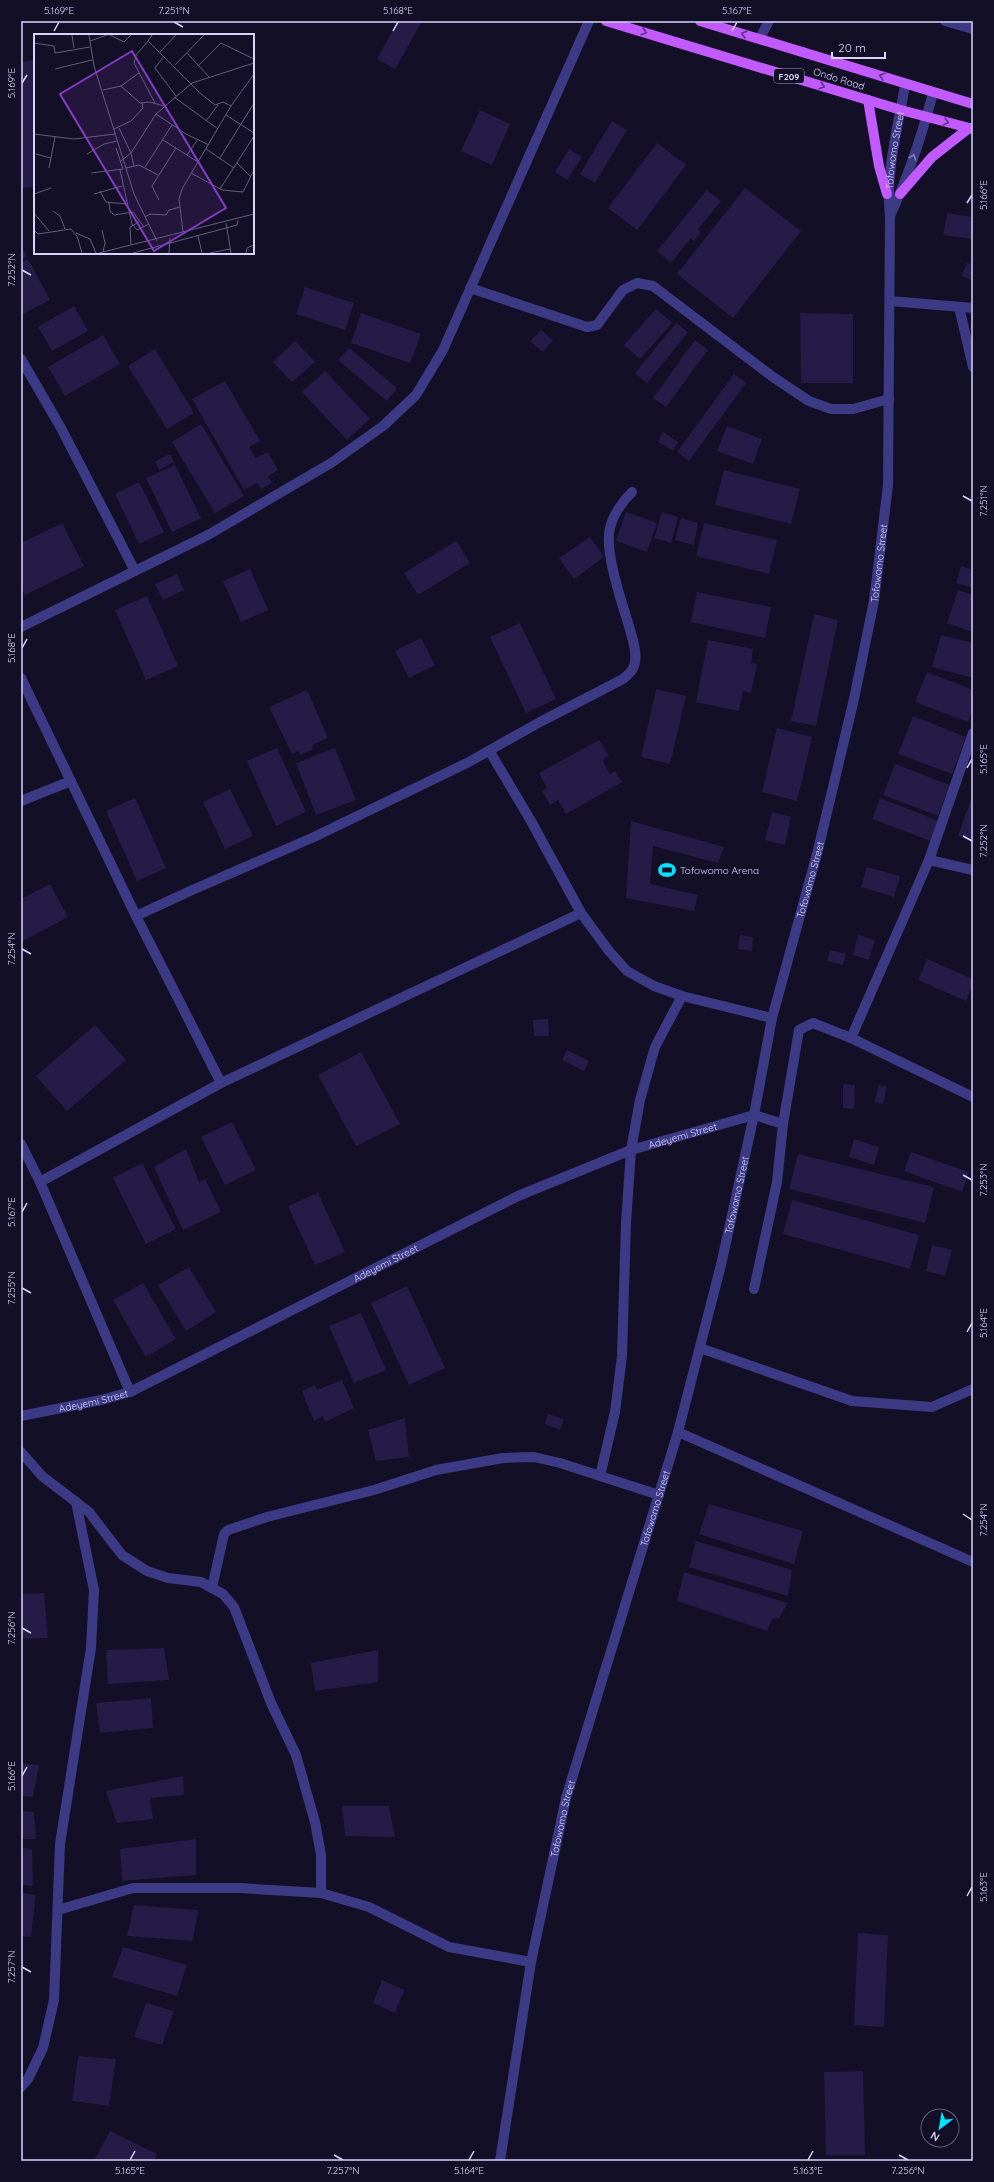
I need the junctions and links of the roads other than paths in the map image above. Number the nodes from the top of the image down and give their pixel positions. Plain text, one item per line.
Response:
1 (589, 21) edge
2 (606, 21) edge
3 (700, 21) edge
4 (769, 21) edge
5 (945, 21) edge
6 (973, 29) edge
7 (760, 38) junction
8 (905, 84) junction
9 (933, 93) junction
10 (868, 100) junction
11 (973, 104) edge
12 (901, 110) junction
13 (926, 117) junction
14 (971, 129) edge
15 (888, 194) junction
16 (900, 194) junction
17 (890, 216) junction
18 (470, 288) junction
19 (890, 301) junction
20 (959, 307) junction
21 (973, 308) edge
22 (21, 359) edge
23 (973, 367) edge
24 (889, 399) junction
25 (632, 492) dead end
26 (135, 571) junction
27 (21, 627) edge
28 (21, 678) edge
29 (973, 733) edge
30 (490, 752) junction
31 (71, 781) junction
32 (21, 801) edge
33 (929, 860) junction
34 (973, 870) edge
35 (581, 913) junction
36 (136, 916) junction
37 (682, 996) junction
38 (772, 1018) junction
39 (851, 1038) junction
40 (221, 1083) junction
41 (973, 1097) edge
42 (754, 1115) junction
43 (783, 1124) junction
44 (21, 1144) edge
45 (631, 1150) junction
46 (40, 1182) junction
47 (754, 1289) dead end
48 (700, 1348) junction
49 (973, 1389) edge
50 (130, 1392) junction
51 (21, 1416) edge
52 (678, 1432) junction
53 (21, 1452) edge
54 (600, 1476) junction
55 (659, 1495) junction
56 (76, 1502) junction
57 (973, 1562) edge
58 (212, 1588) junction
59 (321, 1893) junction
60 (58, 1910) junction
61 (531, 1962) junction
62 (21, 2087) edge
63 (500, 2161) edge

1 - 18 street
2 -> 10 main road, Ondo Road / F209
7 -> 3 main road, Ondo Road
4 - 7 street
5 - 6 street
8 -> 7 main road, Ondo Road
8 - 9 main road, Ondo Road
8 - 12 street, Tofowomo Street
9 - 11 main road, Ondo Road
9 - 13 street, Tofowomo Street
10 - 12 main road, Ondo Road / F209
10 - 15 main road
12 - 13 main road, Ondo Road / F209
12 - 15 street, Tofowomo Street
13 -> 14 main road, Ondo Road / F209
16 -> 13 street, Tofowomo Street
14 - 16 main road
15 - 17 street, Tofowomo Street
16 - 17 street, Tofowomo Street
17 - 19 street, Tofowomo Street
18 - 24 street
18 - 26 street
19 - 20 street
19 - 24 street, Tofowomo Street
20 - 21 street
20 - 23 street
22 - 26 street
24 - 38 street, Tofowomo Street
25 - 30 street
26 - 27 street
28 - 31 street
29 - 33 street
30 - 35 street
30 - 36 street
31 - 32 street
31 - 36 street
33 - 34 street
33 - 39 street
35 - 37 street
35 - 40 street
36 - 40 street
37 - 38 street
37 - 45 street
38 - 42 street, Tofowomo Street
39 - 41 street
39 - 43 street
40 - 46 street
42 - 43 street
42 - 45 street, Adeyemi Street
42 - 48 street, Tofowomo Street
43 - 47 street
44 - 46 street
45 - 50 street, Adeyemi Street
45 - 54 street
46 - 50 street
48 - 49 street
48 - 52 street, Tofowomo Street
50 - 51 street, Adeyemi Street
52 - 55 street, Tofowomo Street
52 - 57 street
53 - 56 street
54 - 55 street
54 - 58 street
55 - 61 street, Tofowomo Street
56 - 58 street
56 - 60 street
58 - 59 street
59 - 60 street
59 - 61 street
60 - 62 street
61 - 63 street, Tofowomo Street

